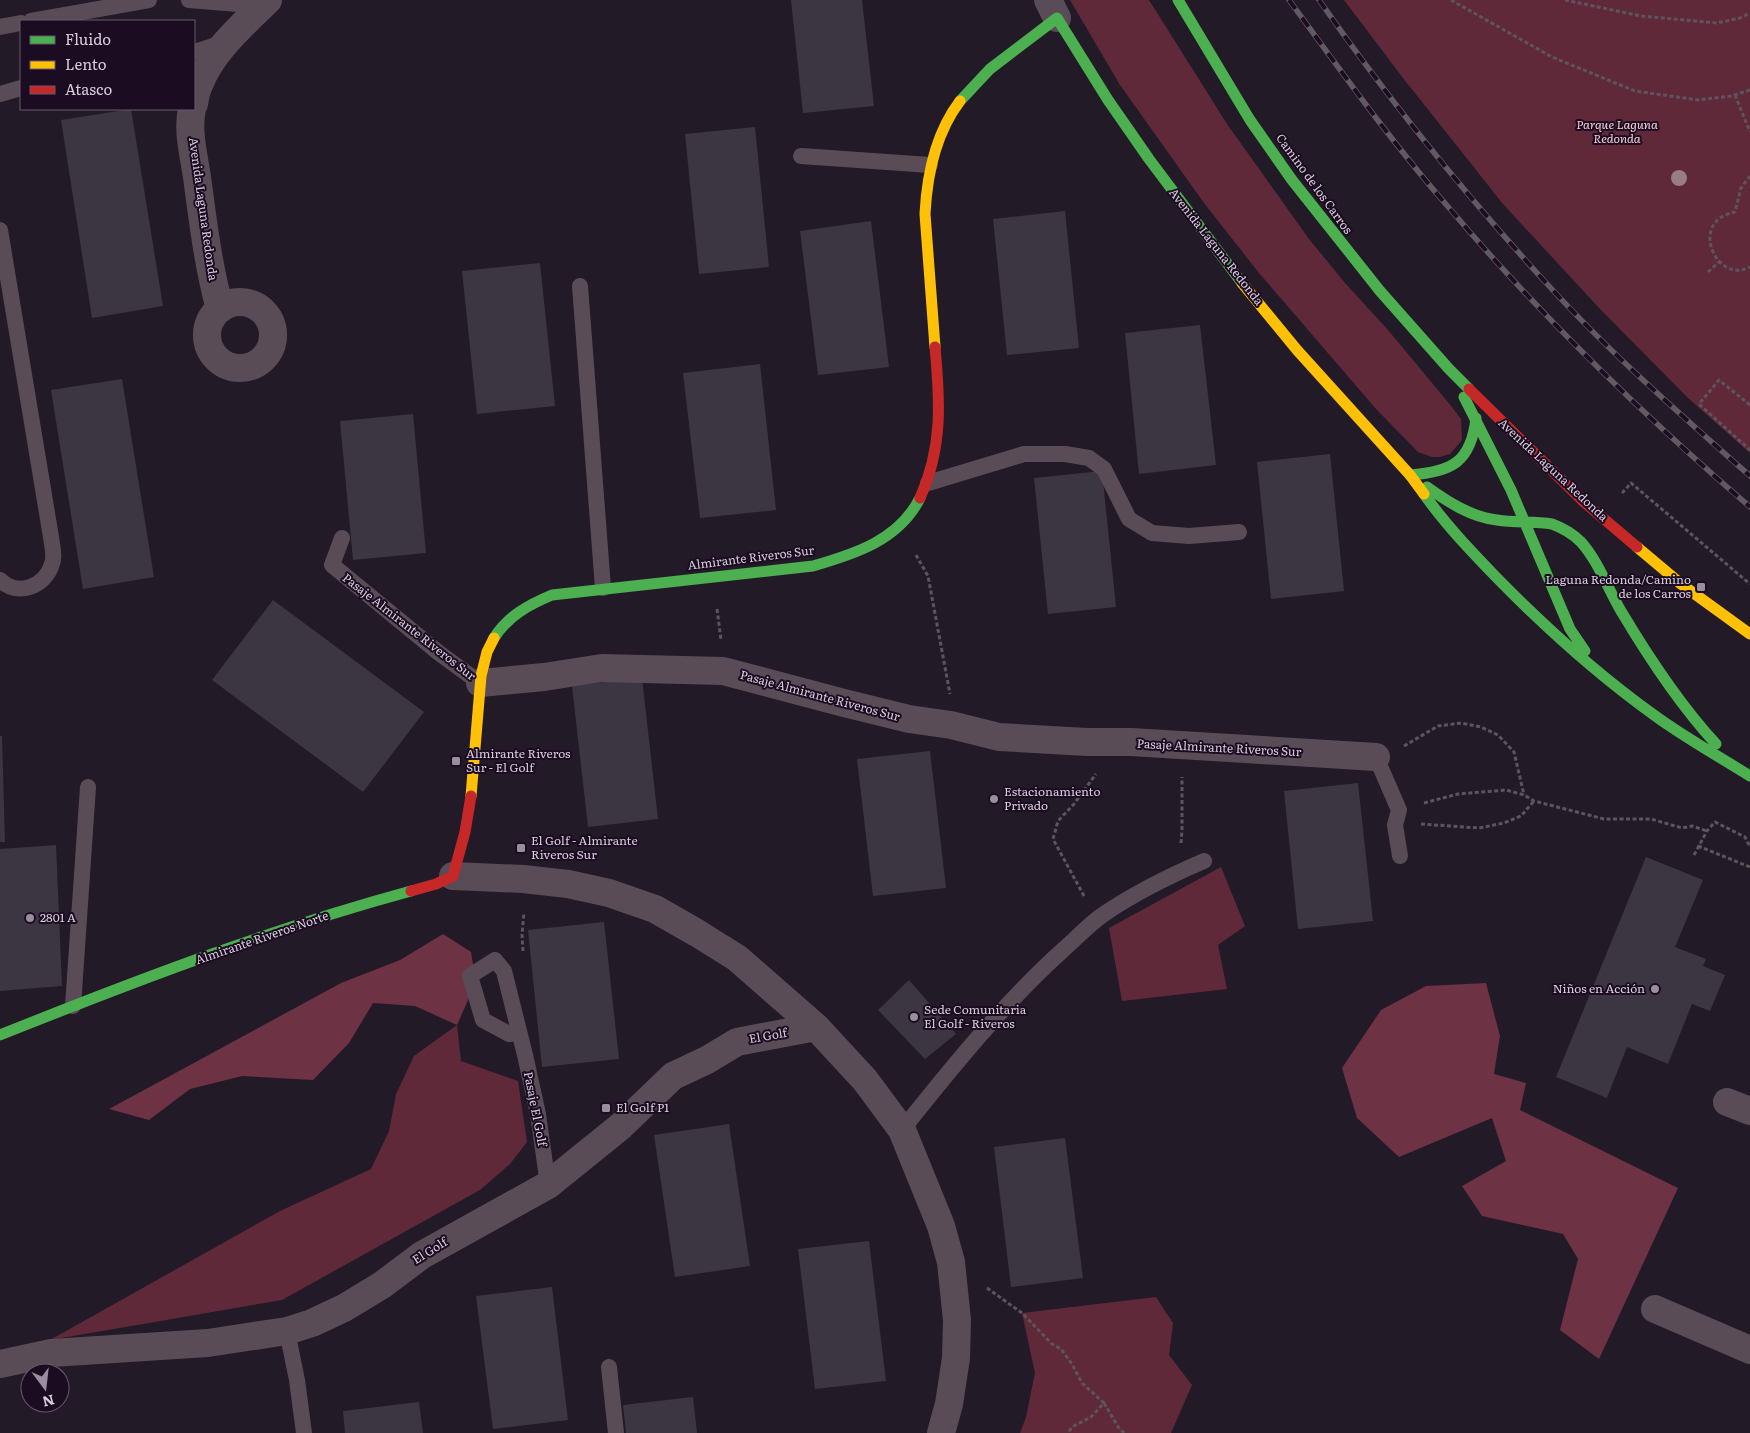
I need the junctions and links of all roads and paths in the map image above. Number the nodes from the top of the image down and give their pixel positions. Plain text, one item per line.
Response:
1 (149, 0) edge
2 (189, 0) edge
3 (1178, 0) edge
4 (1451, 0) edge
5 (1566, 0) edge
6 (265, 3) edge
7 (1052, 9) edge
8 (1750, 14) edge
9 (37, 20) edge
10 (20, 23) edge
11 (0, 27) edge
12 (229, 40) junction
13 (195, 52) edge
14 (20, 88) edge
15 (1750, 90) edge
16 (0, 94) edge
17 (1735, 95) junction
18 (195, 100) edge
19 (192, 110) edge
20 (1750, 132) edge
21 (801, 156) dead end
22 (930, 165) junction
23 (1750, 176) edge
24 (0, 230) edge
25 (1719, 262) junction
26 (1750, 267) edge
27 (1708, 272) dead end
28 (580, 286) dead end
29 (220, 309) dead end
30 (1449, 369) junction
31 (1750, 405) edge
32 (1476, 418) junction
33 (1750, 450) edge
34 (1410, 475) junction
35 (928, 483) junction
36 (1630, 499) dead end
37 (1524, 522) junction
38 (1239, 532) dead end
39 (342, 538) dead end
40 (928, 576) dead end
41 (0, 580) edge
42 (1750, 584) edge
43 (603, 588) junction
44 (716, 605) dead end
45 (1750, 634) edge
46 (721, 641) dead end
47 (1605, 676) junction
48 (480, 683) junction
49 (950, 688) dead end
50 (1131, 742) junction
51 (1182, 746) junction
52 (1378, 760) junction
53 (1736, 766) junction
54 (1750, 776) edge
55 (88, 787) dead end
56 (1524, 795) junction
57 (1534, 801) junction
58 (1397, 817) junction
59 (1707, 831) junction
60 (1698, 846) junction
61 (1750, 847) edge
62 (1694, 855) dead end
63 (1400, 856) dead end
64 (1204, 861) dead end
65 (1750, 867) edge
66 (453, 876) junction
67 (1167, 877) junction
68 (524, 910) dead end
69 (1092, 924) junction
70 (522, 936) dead end
71 (73, 1006) junction
72 (816, 1027) junction
73 (519, 1033) dead end
74 (0, 1035) edge
75 (902, 1130) junction
76 (548, 1185) junction
77 (951, 1262) junction
78 (1655, 1309) dead end
79 (287, 1331) junction
80 (1750, 1350) edge
81 (0, 1364) edge
82 (609, 1367) dead end
83 (1104, 1403) junction
84 (304, 1433) edge
85 (616, 1433) edge
86 (941, 1433) edge
87 (1068, 1433) edge
88 (1125, 1433) edge

1 - 9 lane
2 - 6 lane
3 - 30 street, Camino de los Carros
4 - 17 path
5 - 8 path
6 - 12 street
7 - 22 street, Almirante Riveros Sur
7 - 34 street, Avenida Laguna Redonda
10 - 11 lane
12 - 13 lane
12 - 18 street
14 - 16 lane
15 - 17 path
17 - 20 path
19 - 29 street, Avenida Laguna Redonda
21 - 22 lane
22 - 35 street, Almirante Riveros Sur
23 - 25 path
24 - 41 lane
25 - 26 path
25 - 27 path
28 - 43 lane
30 - 32 street, Avenida Laguna Redonda
30 - 45 street, Avenida Laguna Redonda
31 - 33 path
32 - 34 street
32 - 37 street, Avenida Laguna Redonda
34 - 37 street, Avenida Laguna Redonda
34 - 47 street, Avenida Laguna Redonda
35 - 38 lane
35 - 43 street, Almirante Riveros Sur
36 - 42 path
37 - 47 street, Avenida Laguna Redonda
37 - 53 street
39 - 48 lane, Pasaje Almirante Riveros Sur
40 - 49 path
43 - 48 street, Almirante Riveros Sur
44 - 46 path
47 - 53 street, Avenida Laguna Redonda
48 - 50 street, Pasaje Almirante Riveros Sur
48 - 66 street, Almirante Riveros Sur
50 - 51 street, Pasaje Almirante Riveros Sur
50 - 69 path
51 - 52 street, Pasaje Almirante Riveros Sur
51 - 67 path
52 - 56 path
52 - 58 lane
53 - 54 street, Avenida Laguna Redonda
55 - 71 lane
56 - 57 path
56 - 58 path
57 - 58 path
57 - 59 path
58 - 63 lane
59 - 60 path
59 - 61 path
60 - 62 path
60 - 65 path
64 - 67 lane
66 - 71 street, Almirante Riveros Norte
66 - 72 street, El Golf
67 - 69 lane
68 - 70 path
69 - 75 lane
71 - 74 street, Almirante Riveros Norte
72 - 75 street, El Golf
72 - 76 street, El Golf
73 - 76 lane, Pasaje El Golf
75 - 77 street, El Golf
76 - 79 street, El Golf
77 - 83 path
77 - 86 street, El Golf
78 - 80 street
79 - 81 street, El Golf
79 - 84 lane
82 - 85 lane
83 - 87 path
83 - 88 path

